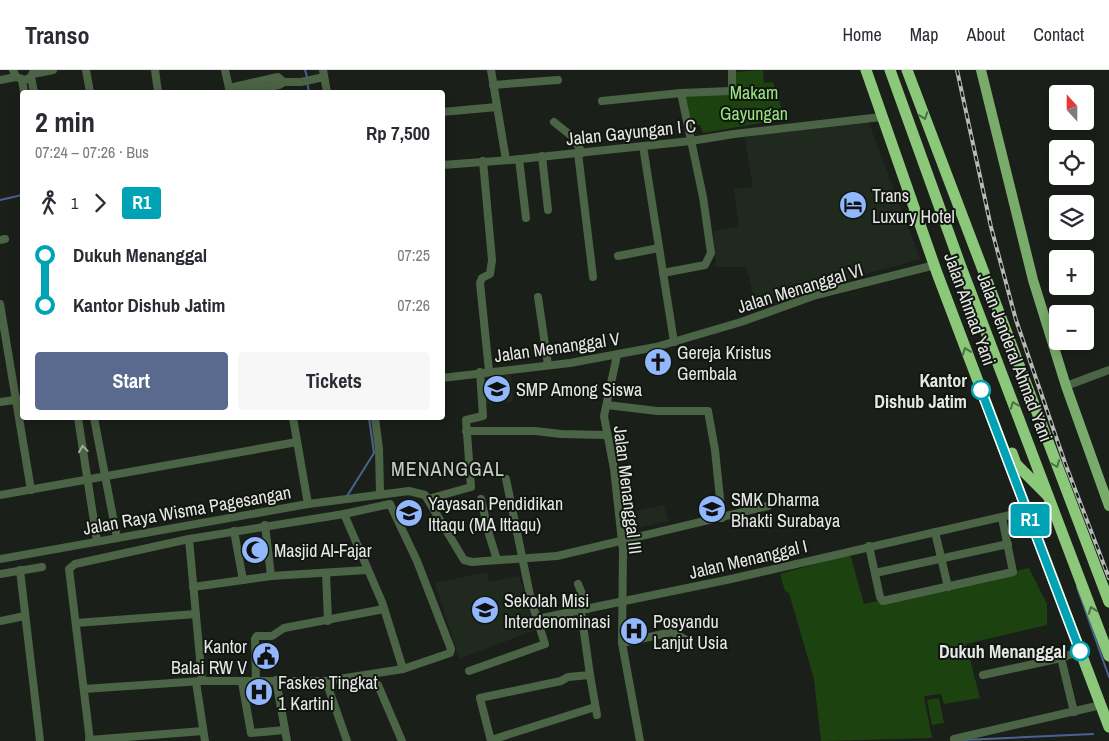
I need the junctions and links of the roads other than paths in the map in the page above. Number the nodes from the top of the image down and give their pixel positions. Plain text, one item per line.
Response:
1 (53, 70) edge
2 (86, 70) edge
3 (155, 70) edge
4 (225, 70) edge
5 (491, 70) edge
6 (732, 70) edge
7 (866, 70) edge
8 (890, 70) edge
9 (907, 70) edge
10 (981, 70) edge
11 (323, 73) edge
12 (32, 74) edge
13 (17, 76) edge
14 (0, 80) edge
15 (558, 80) dead end
16 (284, 82) junction
17 (493, 85) junction
18 (23, 90) edge
19 (34, 90) edge
20 (90, 90) edge
21 (158, 90) edge
22 (229, 90) edge
23 (254, 90) edge
24 (327, 90) edge
25 (680, 93) junction
26 (602, 101) dead end
27 (497, 107) junction
28 (445, 112) edge
29 (881, 117) junction
30 (554, 122) dead end
31 (691, 141) junction
32 (643, 146) junction
33 (580, 153) junction
34 (542, 156) junction
35 (519, 159) junction
36 (506, 160) junction
37 (483, 161) junction
38 (445, 164) edge
39 (548, 210) dead end
40 (526, 218) dead end
41 (659, 248) junction
42 (618, 256) dead end
43 (935, 265) junction
44 (663, 273) junction
45 (593, 276) dead end
46 (538, 297) dead end
47 (0, 304) edge
48 (674, 342) junction
49 (617, 355) junction
50 (548, 365) junction
51 (1109, 370) edge
52 (489, 371) junction
53 (480, 372) junction
54 (445, 378) edge
55 (1066, 386) junction
56 (981, 390) junction
57 (19, 400) edge
58 (0, 402) edge
59 (607, 405) junction
60 (22, 420) edge
61 (78, 420) edge
62 (94, 420) edge
63 (293, 420) edge
64 (376, 420) edge
65 (466, 431) junction
66 (606, 435) junction
67 (297, 442) junction
68 (106, 478) junction
69 (506, 479) dead end
70 (88, 480) junction
71 (31, 490) junction
72 (380, 493) junction
73 (0, 495) edge
74 (481, 498) dead end
75 (428, 499) junction
76 (1051, 499) junction
77 (308, 504) junction
78 (768, 506) dead end
79 (1109, 506) edge
80 (1027, 511) junction
81 (344, 514) junction
82 (722, 518) junction
83 (1002, 518) junction
84 (265, 525) junction
85 (234, 531) junction
86 (935, 532) junction
87 (117, 538) junction
88 (189, 539) junction
89 (97, 541) junction
90 (622, 542) junction
91 (1008, 544) junction
92 (870, 546) junction
93 (522, 558) junction
94 (941, 558) junction
95 (0, 559) edge
96 (497, 560) junction
97 (42, 567) dead end
98 (20, 570) junction
99 (367, 570) junction
100 (326, 573) junction
101 (875, 573) junction
102 (0, 574) edge
103 (271, 576) junction
104 (243, 580) junction
105 (578, 584) dead end
106 (193, 587) junction
107 (948, 587) junction
108 (621, 601) junction
109 (1109, 602) edge
110 (384, 609) junction
111 (585, 610) junction
112 (196, 614) junction
113 (25, 616) junction
114 (537, 619) junction
115 (0, 621) edge
116 (328, 621) junction
117 (76, 623) junction
118 (688, 641) dead end
119 (622, 643) junction
120 (1080, 651) junction
121 (1109, 656) edge
122 (1061, 658) junction
123 (403, 669) junction
124 (469, 671) dead end
125 (590, 675) junction
126 (983, 675) dead end
127 (276, 680) junction
128 (326, 681) junction
129 (199, 682) junction
130 (242, 682) junction
131 (256, 682) junction
132 (378, 685) dead end
133 (84, 689) junction
134 (1101, 705) junction
135 (1074, 712) junction
136 (1109, 727) edge
137 (285, 730) junction
138 (203, 731) junction
139 (954, 739) dead end
140 (90, 740) edge
141 (491, 740) edge
142 (40, 741) edge
143 (205, 741) edge
144 (287, 741) edge
145 (347, 741) edge
146 (402, 741) edge
147 (640, 741) edge

1 - 12 street
2 - 20 street
3 - 21 street
4 - 22 street
5 - 17 street
6 - 25 street
7 - 29 highway, Jalan Ahmad Yani
76 -> 8 highway, Jalan Jenderal Ahmad Yani
9 -> 109 highway, Jalan Jenderal Ahmad Yani
10 - 55 main road
11 - 16 street
11 - 24 street
12 - 13 street
12 - 19 street
13 - 14 street
13 - 18 street
15 - 17 street
16 - 22 street
16 - 23 street
17 - 27 street
25 - 26 street
25 - 31 street
27 - 28 street
27 - 36 street
29 - 31 street, Jalan Gayungan I C
29 - 43 highway, Jalan Ahmad Yani
30 - 33 street
31 - 32 street, Jalan Gayungan I C
31 - 44 street
32 - 33 street, Jalan Gayungan I C
32 - 41 street
33 - 34 street, Jalan Gayungan I C
33 - 45 street
34 - 35 street, Jalan Gayungan I C
34 - 39 street
35 - 36 street, Jalan Gayungan I C
35 - 40 street
36 - 37 street, Jalan Gayungan I C
37 - 38 street, Jalan Gayungan I C
37 - 52 street
41 - 42 street
41 - 44 street
43 - 48 street, Jalan Menanggal VI
56 -> 43 highway, Jalan Ahmad Yani
44 - 48 street
46 - 50 street
47 - 57 street
48 - 49 street, Jalan Menanggal V
49 - 50 street, Jalan Menanggal V
49 - 59 street, Jalan Menanggal III
50 - 52 street, Jalan Menanggal V
51 - 55 street
52 - 53 street, Jalan Menanggal V
53 - 54 street, Jalan Menanggal V
53 - 65 street
55 - 79 main road
56 - 76 highway
56 - 80 highway, Jalan Ahmad Yani
57 - 58 street
59 - 66 street, Jalan Menanggal III
59 - 82 street
60 - 71 street
70 -> 61 street
62 - 68 street
63 - 67 street
64 - 72 street
65 - 66 street
65 - 75 street
66 - 90 street, Jalan Menanggal III
67 - 68 street
67 - 77 street
68 - 70 street
68 - 87 street
69 - 93 street
70 - 71 street
70 - 89 street
71 - 73 street
72 - 75 street, Jalan Raya Wisma Pagesangan
72 - 77 street, Jalan Raya Wisma Pagesangan
74 - 96 street
75 - 96 street
121 -> 76 highway, Jalan Jenderal Ahmad Yani
77 - 87 street, Jalan Raya Wisma Pagesangan
78 - 82 street
80 - 83 street, Jalan Menanggal I
80 - 120 highway, Jalan Ahmad Yani
81 - 84 street
81 - 99 street
81 - 123 street
82 - 90 street
83 - 86 street, Jalan Menanggal I
83 - 91 street
84 - 85 street
84 - 103 street
85 - 88 street
85 - 104 street
86 - 92 street, Jalan Menanggal I
86 - 94 street
87 - 89 street, Jalan Raya Wisma Pagesangan
88 - 106 street
88 - 117 street
89 - 95 street, Jalan Raya Wisma Pagesangan
90 - 93 street
90 - 108 street, Jalan Menanggal III
91 - 94 street
91 - 107 street
92 - 101 street
92 - 108 street, Jalan Menanggal I
93 - 96 street
93 - 114 street
94 - 101 street
94 - 107 street
97 - 98 street
98 - 102 street
98 - 113 street
99 - 100 street
99 - 110 street
100 - 103 street
100 - 116 street
101 - 107 street
103 - 104 street
104 - 106 street
105 - 111 street
106 - 112 street
108 - 111 street, Jalan Menanggal I
108 - 119 street, Jalan Menanggal III
110 - 116 street
110 - 123 street
111 - 114 street, Jalan Menanggal I
111 - 125 street
112 - 117 street
112 - 129 street
113 - 115 street
113 - 142 street
114 - 124 street
116 - 131 street
117 - 133 street
118 - 119 street
119 - 147 street, Jalan Menanggal III
120 - 122 street
120 - 134 highway, Jalan Ahmad Yani
122 - 126 street
122 - 135 street
123 - 128 street
125 - 141 street
125 - 141 street
127 - 128 street
127 - 131 street
127 - 137 street
128 - 145 street
129 - 130 street
129 - 133 street
129 - 138 street
130 - 131 street
130 - 137 street
132 - 146 street
133 - 140 street
134 - 135 street
134 - 136 highway, Jalan Ahmad Yani
135 - 139 street
137 - 144 street
138 - 140 street
138 - 143 street

